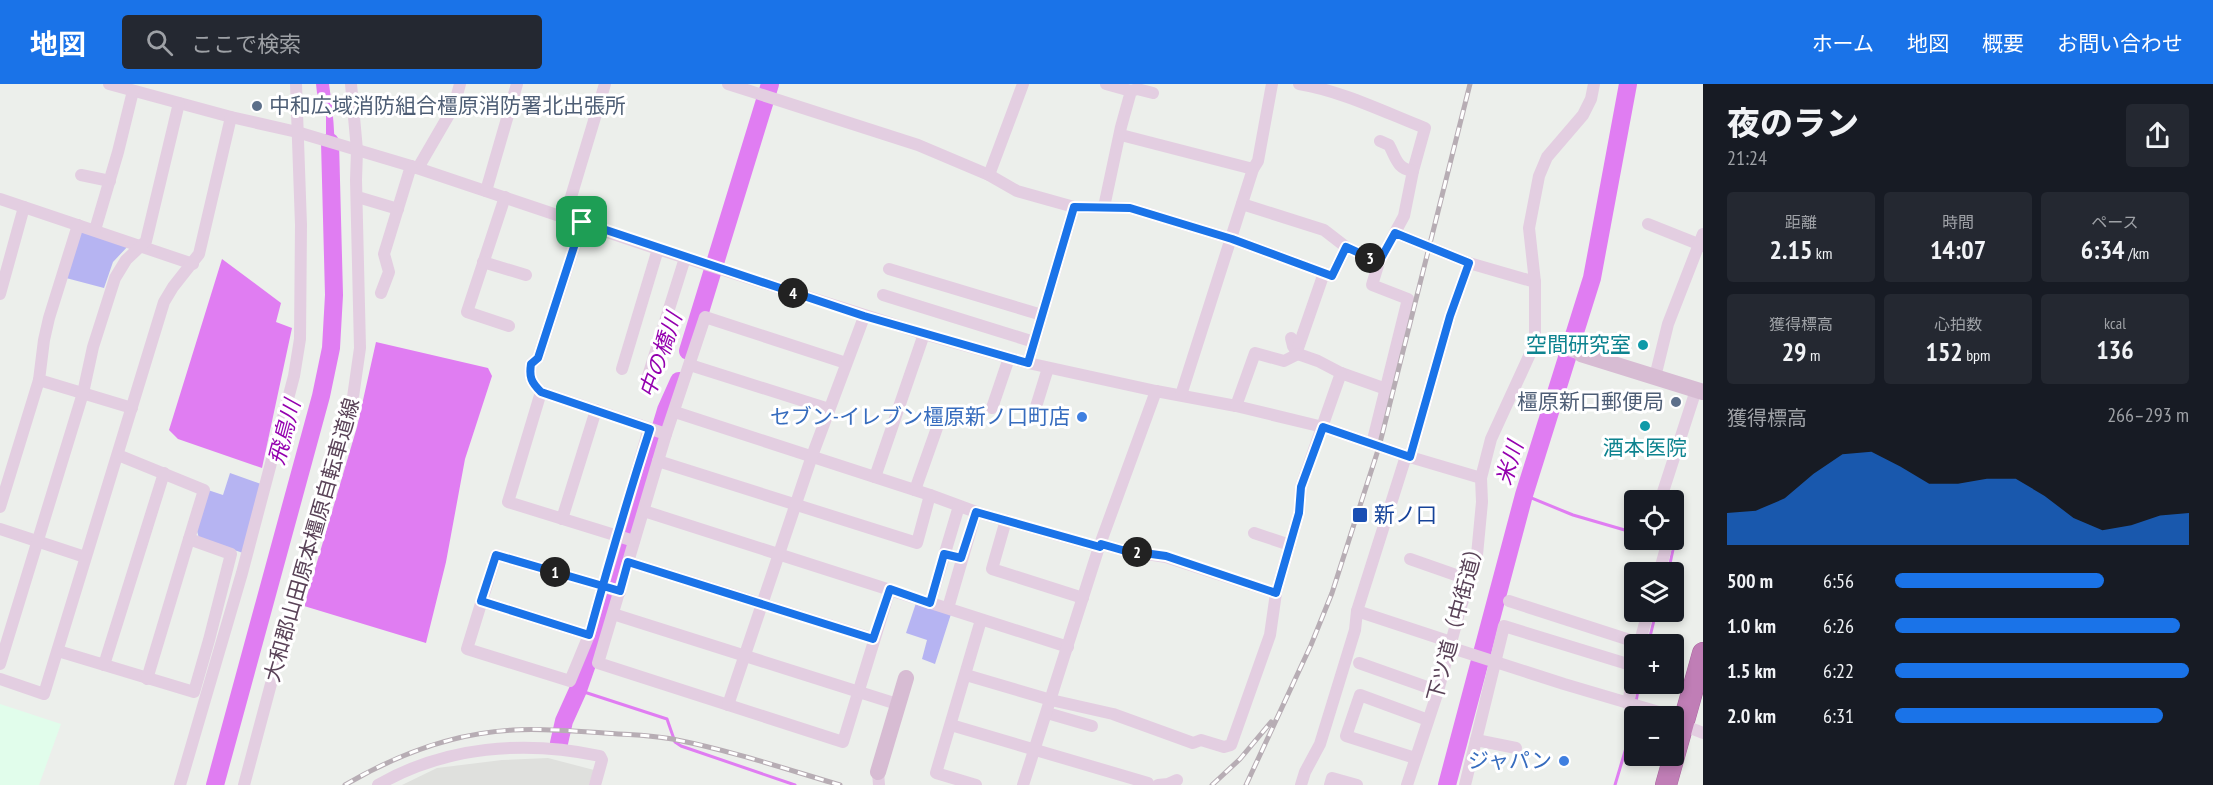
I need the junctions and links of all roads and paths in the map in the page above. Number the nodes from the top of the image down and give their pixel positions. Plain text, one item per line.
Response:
1 (109, 84) edge
2 (296, 84) edge
3 (351, 84) edge
4 (460, 84) edge
5 (517, 84) edge
6 (605, 84) edge
7 (728, 84) edge
8 (1023, 84) edge
9 (1106, 84) edge
10 (1272, 84) edge
11 (1299, 84) edge
12 (1594, 84) edge
13 (758, 89) edge
14 (133, 91) junction
15 (1131, 92) junction
16 (1153, 93) dead end
17 (179, 103) junction
18 (231, 117) junction
19 (300, 133) junction
20 (1120, 135) junction
21 (1380, 141) dead end
22 (353, 149) junction
23 (414, 167) junction
24 (1253, 169) junction
25 (1413, 171) junction
26 (81, 175) dead end
27 (989, 175) junction
28 (110, 181) junction
29 (486, 191) junction
30 (505, 197) junction
31 (361, 198) dead end
32 (0, 199) edge
33 (1242, 204) junction
34 (24, 207) junction
35 (1074, 207) junction
36 (1104, 207) junction
37 (398, 209) junction
38 (565, 217) junction
39 (582, 222) junction
40 (1648, 224) dead end
41 (78, 225) junction
42 (95, 230) junction
43 (1395, 233) junction
44 (1232, 239) junction
45 (1702, 242) edge
46 (141, 246) junction
47 (1346, 247) junction
48 (658, 249) junction
49 (685, 258) junction
50 (483, 262) junction
51 (1379, 262) junction
52 (1469, 263) junction
53 (193, 264) junction
54 (889, 269) dead end
55 (1324, 273) junction
56 (526, 275) dead end
57 (1535, 282) junction
58 (381, 292) dead end
59 (0, 294) edge
60 (883, 295) dead end
61 (1042, 315) junction
62 (864, 316) junction
63 (509, 326) dead end
64 (924, 334) junction
65 (1291, 338) dead end
66 (1034, 342) junction
67 (1535, 343) junction
68 (1298, 352) junction
69 (1581, 354) joint
70 (1009, 358) junction
71 (846, 363) junction
72 (1028, 363) junction
73 (690, 365) junction
74 (1048, 368) junction
75 (622, 369) dead end
76 (1341, 373) junction
77 (648, 376) dead end
78 (1655, 377) junction
79 (39, 380) junction
80 (1386, 389) junction
81 (1156, 391) junction
82 (1700, 391) edge
83 (541, 392) junction
84 (83, 393) junction
85 (1181, 395) junction
86 (1236, 406) junction
87 (132, 408) junction
88 (993, 408) dead end
89 (829, 409) junction
90 (596, 410) junction
91 (1035, 410) dead end
92 (675, 412) junction
93 (938, 424) dead end
94 (1323, 427) junction
95 (658, 431) junction
96 (1372, 444) junction
97 (118, 455) junction
98 (812, 456) junction
99 (1408, 457) junction
100 (658, 461) junction
101 (164, 473) junction
102 (875, 477) junction
103 (1481, 478) junction
104 (915, 490) junction
105 (1664, 490) edge
106 (930, 495) junction
107 (796, 505) junction
108 (959, 506) junction
109 (0, 507) edge
110 (644, 511) junction
111 (976, 512) junction
112 (562, 519) junction
113 (1006, 520) junction
114 (0, 529) edge
115 (1254, 533) dead end
116 (625, 538) junction
117 (189, 539) junction
118 (37, 542) junction
119 (1290, 545) junction
120 (1100, 546) junction
121 (944, 554) junction
122 (779, 555) junction
123 (86, 557) junction
124 (961, 558) junction
125 (1410, 559) dead end
126 (628, 562) junction
127 (1470, 580) junction
128 (612, 589) junction
129 (890, 589) junction
130 (1276, 593) junction
131 (1083, 598) junction
132 (481, 601) junction
133 (1509, 601) dead end
134 (930, 603) junction
135 (762, 606) junction
136 (948, 608) junction
137 (1357, 611) junction
138 (613, 614) junction
139 (981, 620) junction
140 (589, 635) junction
141 (873, 639) junction
142 (1624, 639) edge
143 (1450, 644) junction
144 (1068, 647) junction
145 (58, 651) junction
146 (1703, 653) edge
147 (745, 656) junction
148 (1492, 660) junction
149 (1624, 661) edge
150 (1359, 663) dead end
151 (0, 664) edge
152 (104, 665) junction
153 (966, 675) junction
154 (906, 678) dead end
155 (0, 679) edge
156 (147, 679) junction
157 (858, 690) junction
158 (1438, 691) junction
159 (1634, 694) edge
160 (1051, 700) junction
161 (897, 704) junction
162 (728, 705) junction
163 (1634, 705) junction
164 (1637, 706) edge
165 (1047, 713) junction
166 (1428, 720) junction
167 (1684, 723) joint
168 (951, 725) junction
169 (1092, 726) dead end
170 (1703, 733) edge
171 (1476, 740) junction
172 (1035, 748) junction
173 (1516, 748) dead end
174 (1414, 758) junction
175 (1672, 766) edge
176 (878, 778) edge
177 (1177, 780) dead end
178 (1152, 784) edge
179 (180, 785) edge
180 (244, 785) edge
181 (378, 785) edge
182 (595, 785) edge
183 (976, 785) edge
184 (1023, 785) edge
185 (1301, 785) edge
186 (1330, 785) edge
187 (1357, 785) edge
188 (1407, 785) edge
189 (1465, 785) edge
190 (1666, 785) edge

1 - 14 street
2 - 19 street
3 - 22 street, 大和郡山田原本橿原自転車道線
4 - 23 street
5 - 29 street
6 - 38 street
7 - 13 street
8 - 27 street
9 - 15 street
10 - 24 street
11 - 25 street
12 - 57 street, 下ツ道（中街道）
13 - 27 street
14 - 17 street
14 - 28 street
15 - 16 street
15 - 20 street
17 - 18 street
17 - 46 street
18 - 19 street
18 - 53 street
19 - 22 street
19 - 179 street
20 - 24 street
20 - 36 street
21 - 25 street
22 - 23 street
22 - 180 street, 大和郡山田原本橿原自転車道線
23 - 29 street
23 - 37 street
24 - 33 street
25 - 43 street
26 - 28 street
27 - 35 street
28 - 42 street
29 - 30 street
30 - 38 street
30 - 50 street
31 - 37 street
32 - 34 street
33 - 44 street
33 - 47 street
34 - 41 street
34 - 59 street
35 - 36 street
35 - 61 street
36 - 44 street
37 - 58 street
38 - 39 street
39 - 48 street
39 - 83 street
40 - 45 street
41 - 42 street
41 - 79 street
42 - 46 street
43 - 51 street
43 - 52 street
44 - 55 street
44 - 85 street
45 - 78 street
46 - 53 street
46 - 84 street
47 - 51 street
47 - 55 street
48 - 49 street
48 - 75 street
49 - 62 street
49 - 77 street
50 - 56 street
50 - 63 street
51 - 80 street
52 - 57 street
52 - 99 street
53 - 87 street
54 - 61 street
55 - 68 street
57 - 67 street, 下ツ道（中街道）
60 - 66 street
61 - 66 street
62 - 64 street
62 - 71 street
64 - 70 street
64 - 102 street
65 - 68 street
66 - 72 street
67 - 69 street
67 - 103 street, 下ツ道（中街道）
68 - 76 street
68 - 86 street
69 - 78 street
70 - 72 street
70 - 88 street
71 - 73 street
71 - 89 street
72 - 74 street
73 - 89 street
73 - 92 street
74 - 81 street
74 - 91 street
76 - 80 street
76 - 94 street
78 - 82 street
79 - 84 street
79 - 109 street
80 - 96 street
81 - 85 street
81 - 120 street
82 - 105 street
83 - 90 street
83 - 112 street
84 - 87 street
84 - 118 street
85 - 86 street
86 - 94 street
87 - 97 street
89 - 98 street
90 - 95 street
90 - 112 street
92 - 95 street
92 - 98 street
93 - 104 street
94 - 96 street
94 - 119 street
95 - 100 street
95 - 116 street
96 - 99 street
97 - 101 street
97 - 123 street
98 - 102 street
98 - 107 street
99 - 103 street
99 - 137 street
100 - 107 street
100 - 110 street
101 - 117 street
101 - 152 street
102 - 104 street
103 - 127 street, 下ツ道（中街道）
104 - 106 street
106 - 107 street
106 - 108 street
107 - 122 street
108 - 111 street
108 - 121 street
110 - 116 street
110 - 122 street
111 - 113 street
111 - 124 street
112 - 116 street
113 - 120 street
113 - 131 street
114 - 118 street
115 - 119 street
116 - 126 street
116 - 128 street
117 - 156 street
117 - 156 street
118 - 123 street
118 - 151 street
119 - 130 street
120 - 130 street
120 - 131 street
121 - 124 street
121 - 134 street
122 - 129 street
122 - 135 street
123 - 145 street
124 - 136 street
125 - 127 street
126 - 128 street
126 - 135 street
127 - 143 street, 下ツ道（中街道）
128 - 132 street
128 - 138 street
128 - 140 street
129 - 134 street
129 - 141 street
130 - 160 street
131 - 144 street
132 - 140 street
132 - 140 street
133 - 142 street
134 - 136 street
135 - 141 street
135 - 147 street
136 - 139 street
137 - 143 street
137 - 185 street
138 - 147 street
138 - 162 street
139 - 144 street
139 - 153 street
141 - 157 street
143 - 148 street
143 - 158 street, 下ツ道（中街道）
144 - 160 street
145 - 152 street
145 - 155 street
146 - 167 highway
147 - 157 street
147 - 162 street
148 - 149 street
148 - 163 street
148 - 171 street
150 - 158 street
152 - 156 street
153 - 160 street
153 - 168 street
154 - 161 street
157 - 161 street
157 - 162 street
158 - 166 street, 下ツ道（中街道）
159 - 163 street
160 - 165 street
161 - 176 street
163 - 164 street
165 - 169 street
165 - 172 street
166 - 174 street, 下ツ道（中街道）
166 - 174 street
167 - 170 street
168 - 172 street
168 - 183 street
171 - 173 street
171 - 189 street
172 - 178 street
172 - 184 street
174 - 188 street, 下ツ道（中街道）
175 - 190 highway
177 - 178 street
181 - 182 street
186 - 187 street

